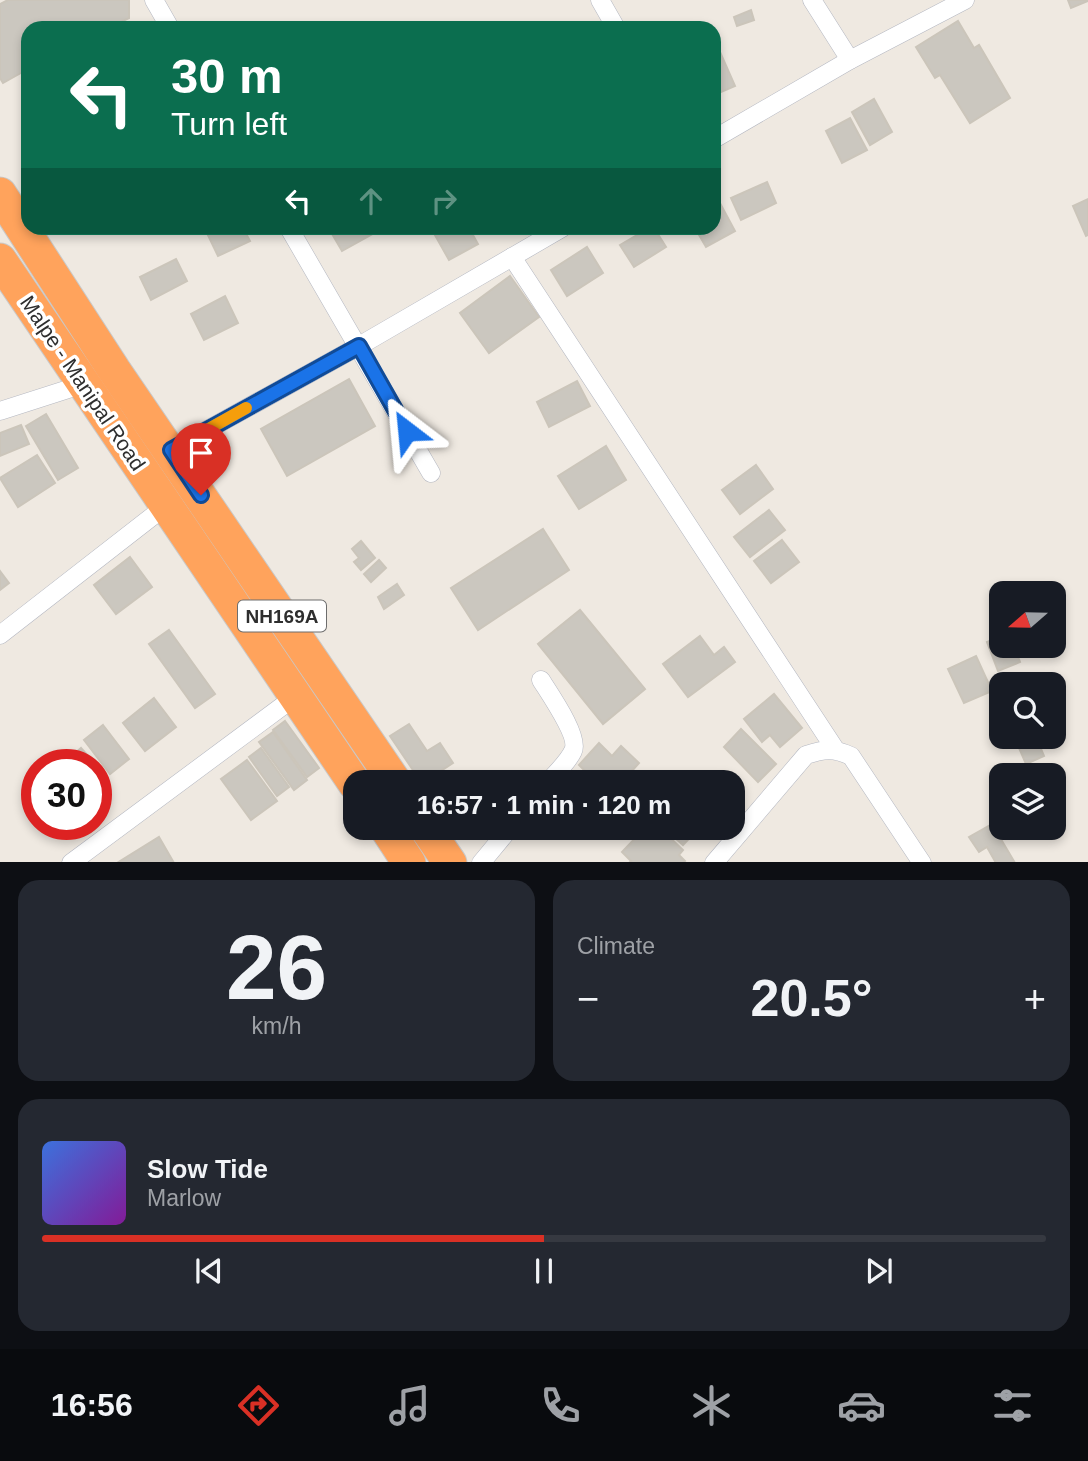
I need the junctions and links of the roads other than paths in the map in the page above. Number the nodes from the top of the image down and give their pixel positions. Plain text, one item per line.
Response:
1 (154, 0) edge
2 (600, 0) edge
3 (813, 0) edge
4 (965, 0) edge
5 (166, 21) edge
6 (611, 21) edge
7 (850, 60) junction
8 (721, 135) edge
9 (0, 194) edge
10 (21, 226) edge
11 (27, 235) edge
12 (293, 235) edge
13 (550, 235) edge
14 (512, 257) junction
15 (0, 260) edge
16 (68, 299) junction
17 (39, 317) junction
18 (359, 346) junction
19 (84, 384) junction
20 (0, 411) edge
21 (171, 450) junction
22 (431, 473) dead end
23 (167, 505) junction
24 (0, 635) edge
25 (541, 680) dead end
26 (296, 696) junction
27 (835, 749) junction
28 (346, 770) edge
29 (387, 770) edge
30 (558, 770) edge
31 (394, 840) edge
32 (434, 840) edge
33 (500, 840) edge
34 (72, 862) edge
35 (408, 862) edge
36 (449, 862) edge
37 (482, 862) edge
38 (715, 862) edge
39 (921, 862) edge

1 - 5 street
2 - 6 street
3 - 7 street
4 - 7 street
7 - 8 street
9 - 10 highway, NH169A
11 - 16 highway, NH169A
12 - 18 street
13 - 14 street
14 - 18 street
14 - 27 street
15 - 17 highway, Malpe - Manipal Road / NH169A
16 - 17 highway
16 - 21 highway, NH169A
17 - 19 highway, Malpe - Manipal Road / NH169A
18 - 21 street
18 - 22 street
19 - 20 street
19 - 23 highway, Malpe - Manipal Road / NH169A
21 - 29 highway, NH169A
23 - 24 street
23 - 26 highway, Malpe - Manipal Road / NH169A
25 - 30 street
26 - 28 highway, Malpe - Manipal Road / NH169A
26 - 34 street
27 - 38 street
27 - 39 street
31 - 35 highway
32 - 36 highway
33 - 37 street

